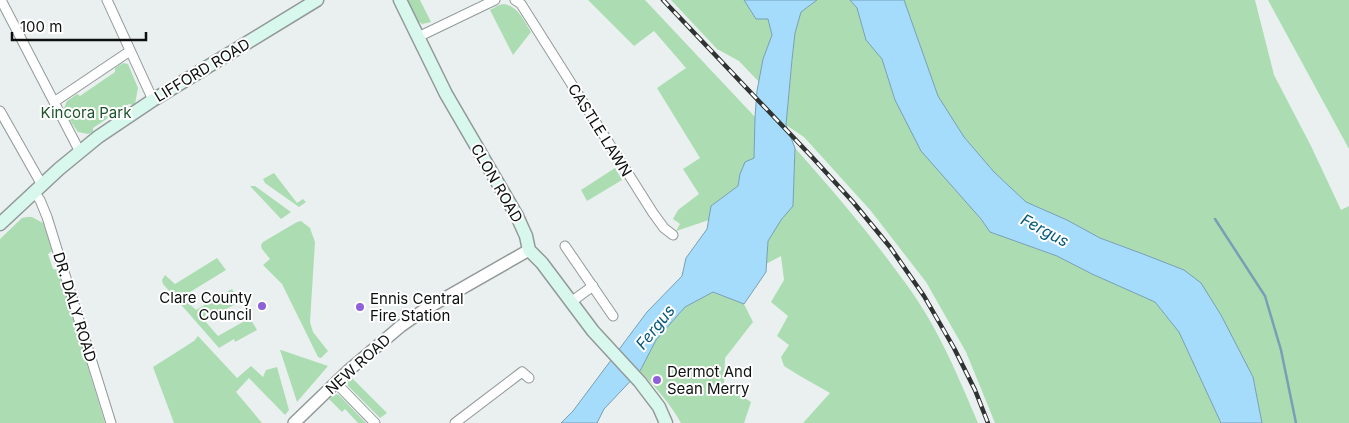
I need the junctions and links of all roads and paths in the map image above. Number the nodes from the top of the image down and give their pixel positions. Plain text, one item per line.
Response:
1 (1, 0) edge
2 (107, 0) edge
3 (400, 0) edge
4 (495, 0) edge
5 (515, 0) edge
6 (314, 1) edge
7 (478, 4) edge
8 (418, 37) junction
9 (130, 51) junction
10 (153, 100) junction
11 (54, 102) junction
12 (0, 111) edge
13 (80, 152) junction
14 (38, 189) junction
15 (0, 224) edge
16 (673, 235) dead end
17 (565, 246) dead end
18 (529, 250) junction
19 (592, 286) junction
20 (570, 302) junction
21 (613, 316) dead end
22 (529, 378) dead end
23 (336, 383) junction
24 (111, 423) edge
25 (294, 423) edge
26 (375, 423) edge
27 (455, 423) edge
28 (666, 423) edge

1 - 11 street
2 - 9 street
3 - 8 main road, CLON ROAD
4 - 7 street
5 - 16 street, CASTLE LAWN
6 - 10 main road, LIFFORD ROAD
7 - 8 street
8 - 18 main road, CLON ROAD
9 - 10 street
9 - 11 street
10 - 13 main road, LIFFORD ROAD
11 - 13 street
12 - 14 street
13 - 14 main road, LIFFORD ROAD
14 - 15 main road, LIFFORD ROAD
14 - 24 street, DR. DALY ROAD
17 - 19 street
18 - 20 main road, CLON ROAD
18 - 23 street, NEW ROAD
19 - 20 street
19 - 21 street
20 - 28 main road, CLON ROAD
22 - 27 street
23 - 25 street, NEW ROAD
23 - 26 street

